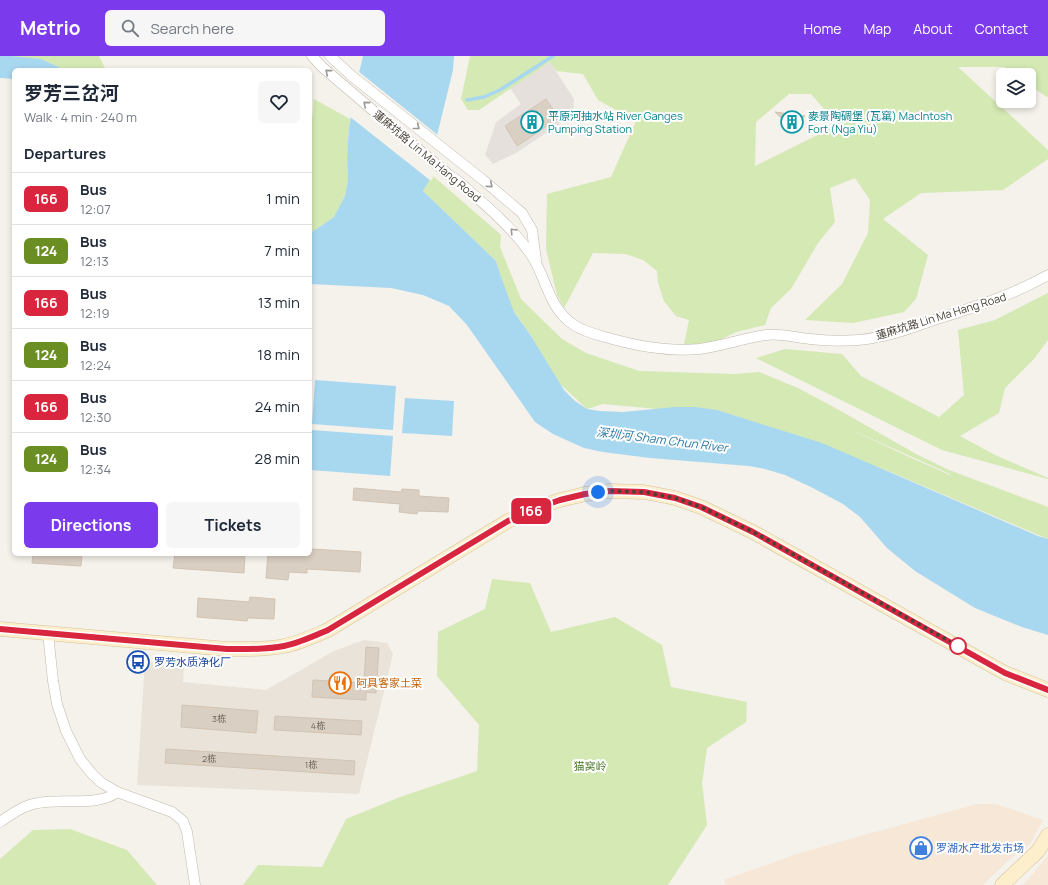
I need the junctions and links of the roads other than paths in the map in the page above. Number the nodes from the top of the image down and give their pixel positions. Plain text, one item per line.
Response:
1 (312, 56) edge
2 (330, 56) edge
3 (536, 262) junction
4 (1048, 276) edge
5 (0, 629) edge
6 (48, 633) junction
7 (1048, 690) edge
8 (117, 792) junction
9 (0, 822) edge
10 (1048, 835) edge
11 (195, 885) edge
12 (1002, 885) edge

3 -> 1 street, 蓮麻坑路 Lin Ma Hang Road
2 -> 3 street, 蓮麻坑路 Lin Ma Hang Road
3 - 4 street, 蓮麻坑路 Lin Ma Hang Road
5 - 6 main road
6 - 7 main road
6 - 8 street
8 - 9 street
8 - 11 street
10 - 12 main road

